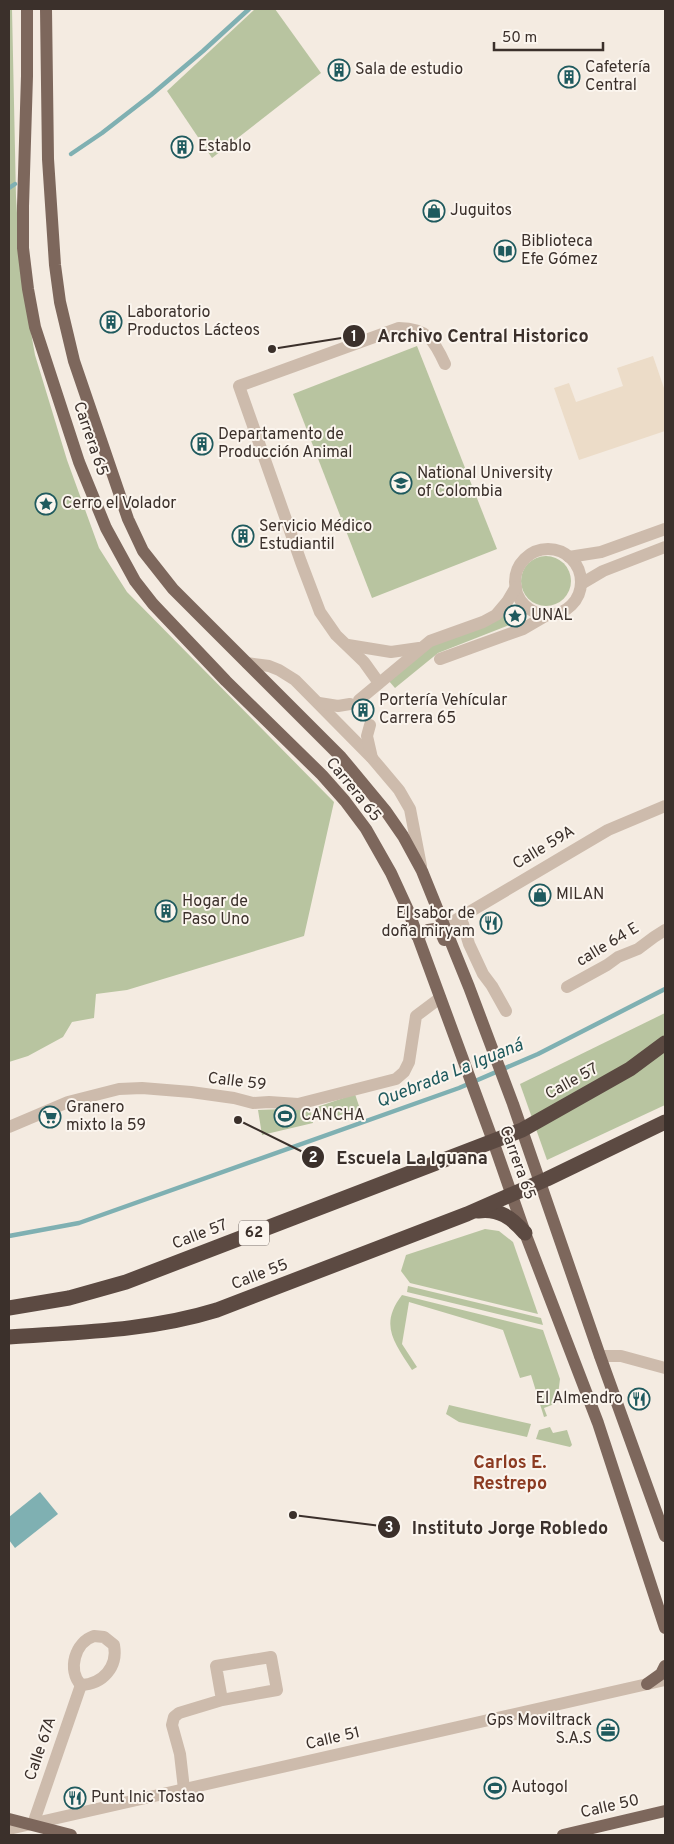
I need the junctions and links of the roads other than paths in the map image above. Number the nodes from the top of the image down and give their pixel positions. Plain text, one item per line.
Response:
1 (27, 9) edge
2 (46, 9) edge
3 (445, 364) dead end
4 (665, 529) edge
5 (665, 547) edge
6 (569, 556) junction
7 (581, 584) junction
8 (516, 587) junction
9 (547, 615) junction
10 (348, 645) junction
11 (420, 648) junction
12 (440, 659) dead end
13 (247, 663) junction
14 (379, 683) junction
15 (319, 703) junction
16 (370, 724) dead end
17 (372, 758) junction
18 (665, 806) edge
19 (422, 871) junction
20 (463, 924) dead end
21 (444, 927) junction
22 (665, 930) edge
23 (417, 936) junction
24 (463, 974) junction
25 (568, 987) dead end
26 (441, 1002) junction
27 (506, 1011) dead end
28 (665, 1043) edge
29 (665, 1122) edge
30 (9, 1127) edge
31 (522, 1130) junction
32 (493, 1140) junction
33 (540, 1182) junction
34 (512, 1194) junction
35 (467, 1214) junction
36 (525, 1233) junction
37 (9, 1308) edge
38 (9, 1336) edge
39 (600, 1356) junction
40 (665, 1368) edge
41 (665, 1536) edge
42 (665, 1628) edge
43 (665, 1666) edge
44 (665, 1680) edge
45 (647, 1684) junction
46 (81, 1685) dead end
47 (222, 1700) junction
48 (184, 1789) junction
49 (665, 1811) edge
50 (9, 1819) edge
51 (33, 1824) junction
52 (9, 1829) edge
53 (70, 1835) edge
54 (563, 1835) edge

1 - 23 main road, Carrera 65
2 - 13 main road, Carrera 65
3 - 10 street
4 - 6 street
5 - 7 street
6 - 7 street
6 - 8 street
7 - 9 street
8 - 9 street
8 - 11 street
9 - 12 street
10 - 11 street
10 - 14 street
11 - 14 street
13 - 15 street
13 - 19 main road, Carrera 65
14 - 15 street
15 - 17 street
16 - 17 street
17 - 19 street
18 - 21 street, Calle 59A
19 - 21 main road, Carrera 65
20 - 27 street
21 - 24 main road, Carrera 65
22 - 25 street, calle 64 E
23 - 24 main road
23 - 26 main road, Carrera 65
24 - 31 main road, Carrera 65
26 - 30 street, Calle 59
26 - 32 main road, Carrera 65
28 - 31 highway, Calle 57 / 62
29 - 33 highway
31 - 32 highway, Calle 57 / 62
31 - 33 main road, Carrera 65
32 - 34 main road, Carrera 65
32 - 37 highway, Calle 57 / 62
33 - 34 highway
33 - 39 main road, Carrera 65
34 - 35 highway, Calle 55
34 - 36 main road, Carrera 65
35 - 36 highway
35 - 38 highway, Calle 55
36 - 42 main road, Carrera 65
39 - 40 street
39 - 41 main road, Carrera 65
43 - 45 main road
44 - 45 street, Calle 51
45 - 48 street, Calle 51
46 - 51 street, Calle 67A
47 - 47 street
47 - 48 street
48 - 51 street, Calle 51
49 - 54 main road, Calle 50
50 - 51 main road
51 - 52 street, Calle 51
51 - 53 main road

